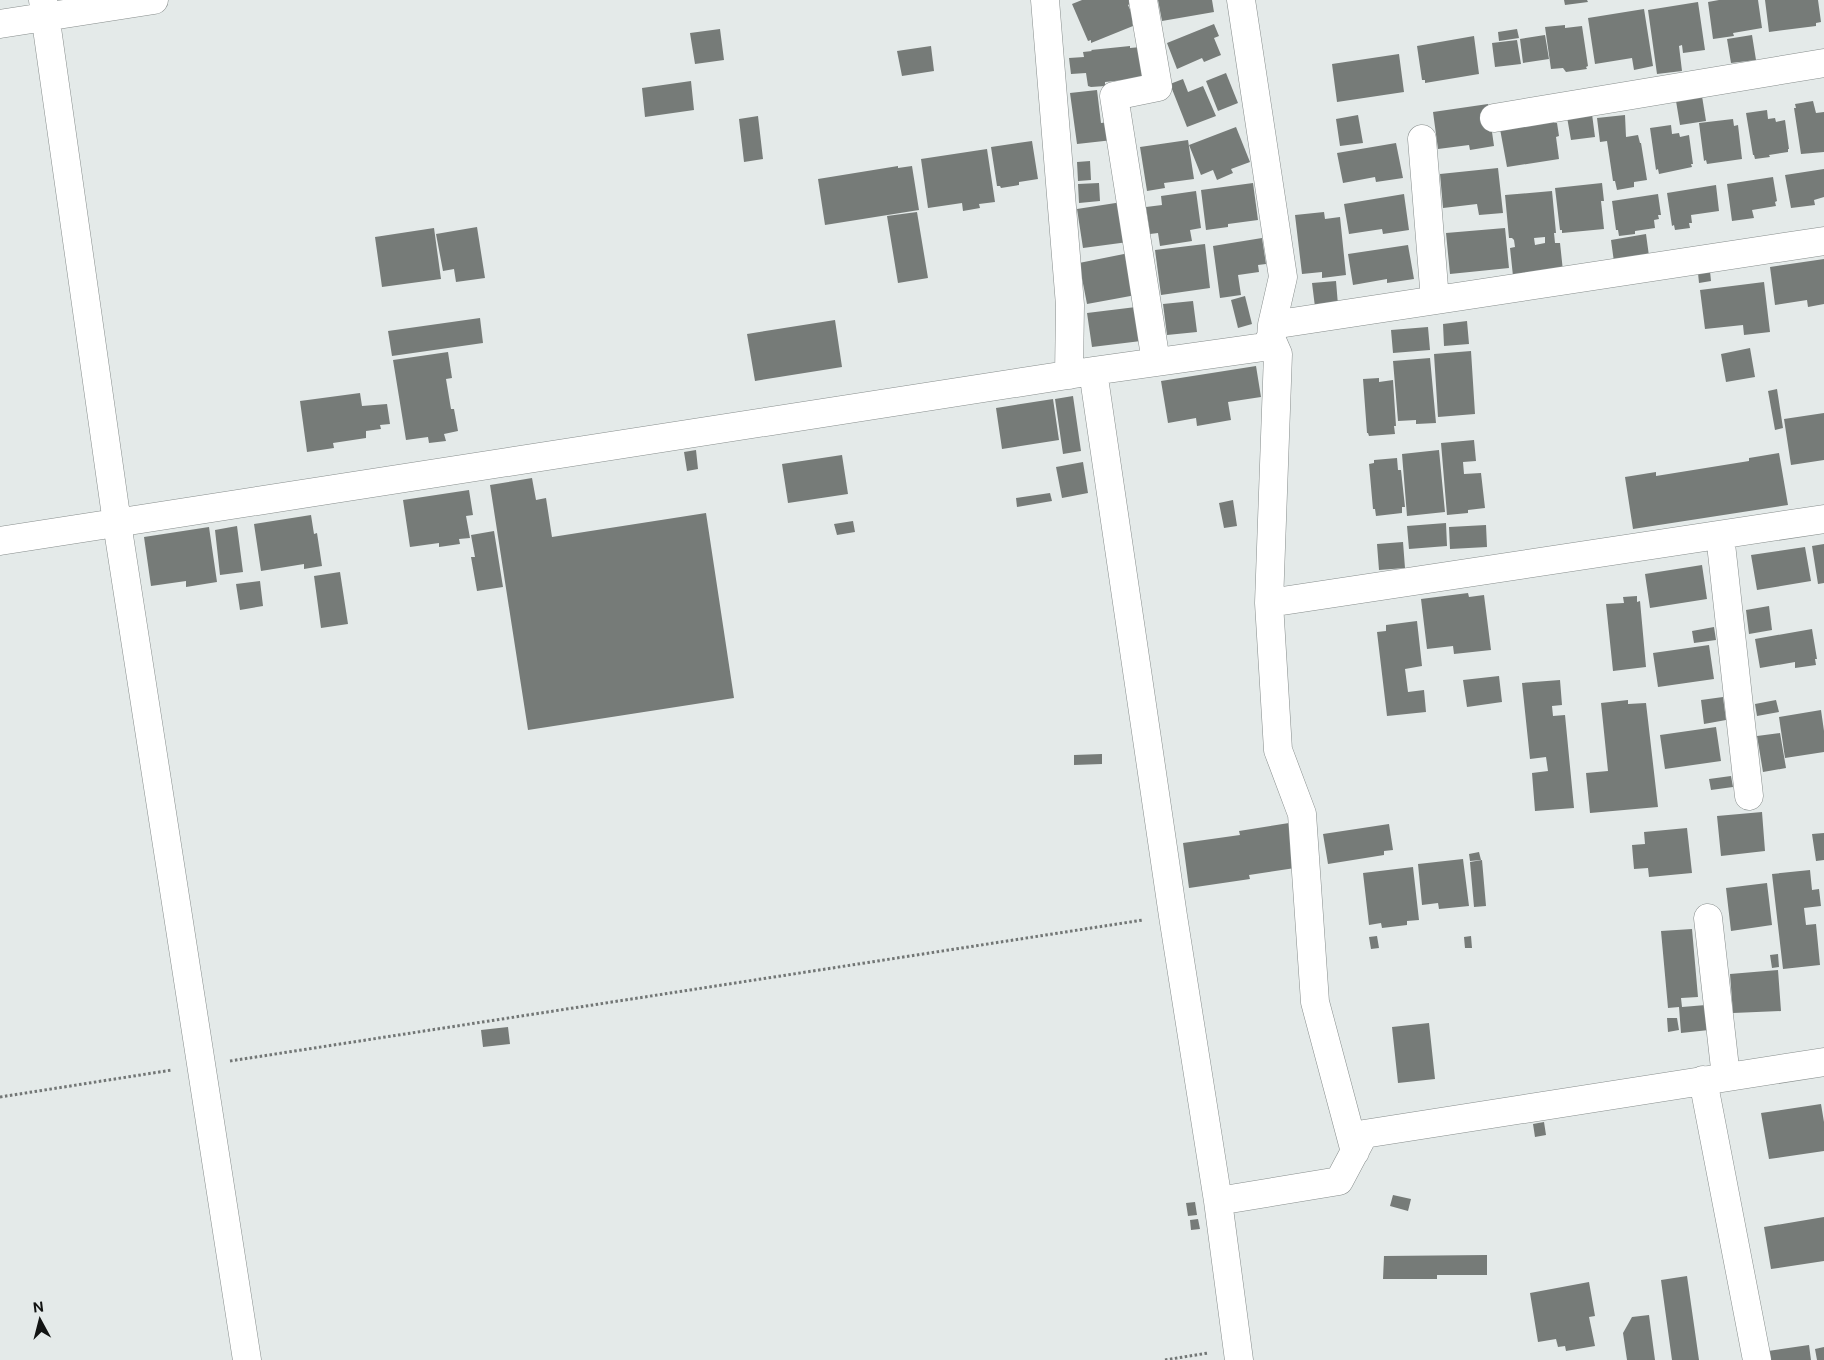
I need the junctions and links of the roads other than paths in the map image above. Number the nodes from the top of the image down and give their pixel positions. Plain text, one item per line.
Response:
1 (154, 0) edge
2 (1045, 0) edge
3 (1144, 0) edge
4 (1241, 0) edge
5 (45, 8) edge
6 (0, 24) edge
7 (1824, 63) edge
8 (1494, 118) dead end
9 (1422, 139) dead end
10 (1824, 241) edge
11 (1435, 300) junction
12 (1272, 331) junction
13 (1156, 362) junction
14 (1081, 373) junction
15 (1824, 519) edge
16 (116, 523) junction
17 (1720, 535) junction
18 (0, 541) edge
19 (1268, 603) junction
20 (1749, 796) dead end
21 (1708, 918) dead end
22 (1824, 1062) edge
23 (1714, 1078) junction
24 (1355, 1152) junction
25 (1218, 1201) junction
26 (1238, 1354) edge
27 (247, 1360) edge
28 (1757, 1360) edge

1 - 5 street
2 - 14 street
3 - 13 street
4 - 12 street
5 - 6 street
5 - 16 street
7 - 8 street
9 - 11 street
10 - 11 street
11 - 12 street
12 - 13 street
12 - 19 street
13 - 14 street
14 - 16 street
14 - 25 street
15 - 17 street
16 - 18 street
16 - 27 street
17 - 19 street
17 - 20 street
19 - 24 street
21 - 23 street
22 - 23 street
23 - 24 street
23 - 28 street
24 - 25 street
25 - 26 street

